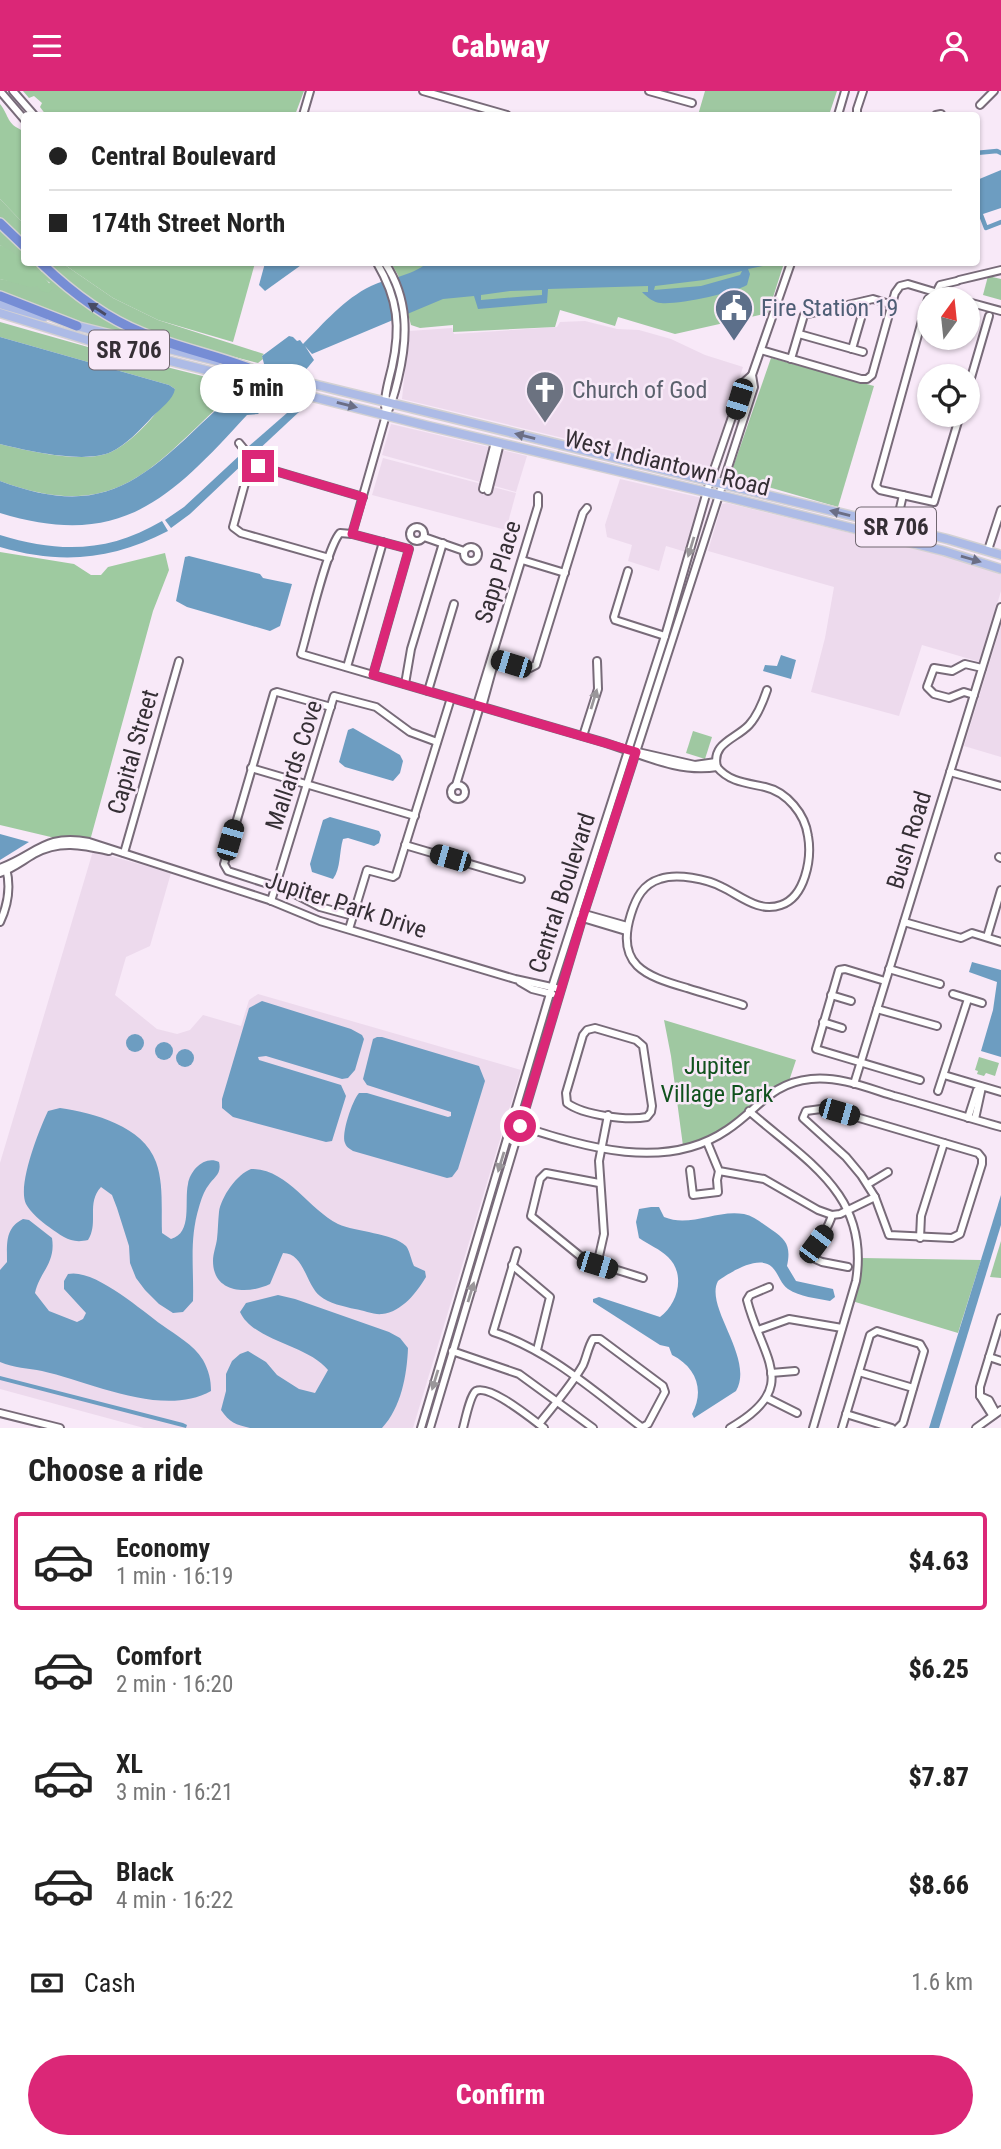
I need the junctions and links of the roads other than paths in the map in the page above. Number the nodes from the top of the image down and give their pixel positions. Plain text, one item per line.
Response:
1 (1, 91) edge
2 (13, 91) edge
3 (310, 91) edge
4 (423, 91) edge
5 (649, 91) edge
6 (845, 91) edge
7 (863, 91) edge
8 (993, 91) edge
9 (692, 103) dead end
10 (980, 105) dead end
11 (29, 109) junction
12 (27, 112) edge
13 (32, 112) edge
14 (304, 112) edge
15 (496, 112) edge
16 (839, 112) edge
17 (857, 112) edge
18 (21, 115) edge
19 (0, 223) edge
20 (21, 243) edge
21 (44, 266) edge
22 (380, 266) edge
23 (386, 266) edge
24 (790, 266) edge
25 (1001, 270) edge
26 (388, 275) junction
27 (919, 287) edge
28 (939, 287) edge
29 (0, 296) edge
30 (866, 301) junction
31 (0, 304) edge
32 (893, 305) junction
33 (980, 305) edge
34 (1001, 311) edge
35 (0, 313) edge
36 (989, 316) dead end
37 (77, 326) junction
38 (799, 334) junction
39 (917, 337) edge
40 (852, 349) junction
41 (761, 350) junction
42 (863, 352) dead end
43 (791, 359) junction
44 (975, 364) edge
45 (251, 369) junction
46 (752, 375) junction
47 (388, 403) junction
48 (386, 415) junction
49 (956, 427) edge
50 (239, 443) dead end
51 (498, 443) junction
52 (258, 466) junction
53 (710, 481) junction
54 (723, 484) junction
55 (707, 492) junction
56 (719, 495) junction
57 (903, 495) junction
58 (538, 496) dead end
59 (363, 497) junction
60 (587, 508) dead end
61 (1001, 510) edge
62 (894, 527) junction
63 (352, 534) junction
64 (424, 537) dead end
65 (890, 538) junction
66 (383, 542) junction
67 (443, 544) junction
68 (988, 550) junction
69 (464, 551) dead end
70 (1001, 555) edge
71 (329, 558) junction
72 (522, 560) junction
73 (1001, 569) edge
74 (628, 571) dead end
75 (565, 573) junction
76 (683, 574) junction
77 (454, 604) dead end
78 (1001, 607) edge
79 (681, 613) junction
80 (665, 636) junction
81 (661, 648) junction
82 (670, 650) junction
83 (493, 658) junction
84 (179, 661) dead end
85 (597, 661) dead end
86 (347, 667) junction
87 (982, 668) junction
88 (373, 675) junction
89 (405, 684) junction
90 (767, 690) dead end
91 (428, 691) junction
92 (974, 695) junction
93 (451, 698) junction
94 (331, 706) junction
95 (480, 706) junction
96 (583, 736) junction
97 (437, 743) junction
98 (632, 750) junction
99 (717, 764) junction
100 (251, 768) junction
101 (950, 772) junction
102 (307, 784) junction
103 (456, 785) dead end
104 (1001, 786) edge
105 (415, 816) junction
106 (405, 845) junction
107 (124, 853) junction
108 (3, 870) edge
109 (521, 879) dead end
110 (275, 885) junction
111 (1001, 890) edge
112 (270, 900) junction
113 (575, 913) junction
114 (353, 916) junction
115 (583, 916) junction
116 (0, 922) edge
117 (904, 922) junction
118 (349, 929) junction
119 (626, 929) junction
120 (987, 937) junction
121 (1001, 942) edge
122 (889, 969) junction
123 (886, 981) junction
124 (940, 984) dead end
125 (551, 990) junction
126 (560, 993) junction
127 (953, 994) dead end
128 (831, 995) junction
129 (968, 999) junction
130 (851, 1001) dead end
131 (982, 1003) dead end
132 (743, 1005) dead end
133 (877, 1009) junction
134 (823, 1022) junction
135 (937, 1026) dead end
136 (842, 1028) dead end
137 (860, 1063) junction
138 (944, 1075) junction
139 (920, 1080) dead end
140 (853, 1084) junction
141 (982, 1087) junction
142 (938, 1091) dead end
143 (1001, 1092) edge
144 (749, 1111) junction
145 (608, 1115) junction
146 (971, 1119) junction
147 (512, 1124) junction
148 (520, 1126) junction
149 (1001, 1128) edge
150 (706, 1142) junction
151 (944, 1143) junction
152 (601, 1149) junction
153 (690, 1170) dead end
154 (719, 1171) junction
155 (888, 1172) dead end
156 (599, 1183) junction
157 (868, 1184) junction
158 (875, 1197) junction
159 (849, 1210) junction
160 (832, 1215) junction
161 (920, 1238) junction
162 (517, 1251) dead end
163 (512, 1265) junction
164 (597, 1265) junction
165 (848, 1267) dead end
166 (643, 1278) dead end
167 (769, 1286) dead end
168 (1001, 1318) edge
169 (842, 1328) junction
170 (758, 1330) junction
171 (445, 1349) junction
172 (537, 1350) junction
173 (453, 1351) junction
174 (989, 1357) junction
175 (1001, 1361) edge
176 (795, 1371) dead end
177 (859, 1372) junction
178 (771, 1373) junction
179 (575, 1377) junction
180 (913, 1388) junction
181 (766, 1398) junction
182 (556, 1401) junction
183 (0, 1413) edge
184 (797, 1413) dead end
185 (996, 1413) edge
186 (846, 1414) junction
187 (24, 1419) junction
188 (743, 1421) junction
189 (542, 1426) edge
190 (21, 1428) edge
191 (60, 1428) edge
192 (421, 1428) edge
193 (430, 1428) edge
194 (463, 1428) edge
195 (593, 1428) edge
196 (730, 1428) edge
197 (748, 1428) edge
198 (815, 1428) edge
199 (842, 1428) edge
200 (892, 1428) edge
201 (898, 1428) edge
202 (976, 1428) edge

1 - 18 street
2 - 11 street
3 - 14 street
4 - 15 street
5 - 9 street
6 - 16 street
7 - 17 street
8 - 10 street
11 - 12 street
11 - 13 street
19 - 20 highway
45 -> 21 highway
22 - 26 street
23 - 26 street
24 - 41 street
25 - 28 street
26 - 47 street
27 - 32 street
29 - 37 highway
30 - 32 street
30 - 38 street
30 - 40 street
31 - 37 main road, SR 706
32 - 43 street
33 - 34 street
35 -> 48 main road, West Indiantown Road / SR 706
36 - 44 street
37 - 45 main road, SR 706
38 - 40 street
38 - 43 street
39 - 57 street
40 - 42 street
41 - 43 street
41 - 46 street
45 - 47 main road, West Indiantown Road / SR 706
46 - 53 street, Central Boulevard
46 - 54 street, Central Boulevard
47 - 48 street
53 -> 47 main road, West Indiantown Road / SR 706
48 - 51 main road, West Indiantown Road / SR 706
48 - 59 street
49 - 57 street
50 - 52 street
51 - 51 street
51 - 55 main road, West Indiantown Road / SR 706
52 - 59 street
52 - 71 street
53 - 54 main road, West Indiantown Road / SR 706
53 - 55 street, Central Boulevard
54 - 56 street, Central Boulevard
62 -> 54 main road, West Indiantown Road / SR 706
55 - 56 main road, West Indiantown Road / SR 706
55 -> 76 street, Central Boulevard
56 - 65 main road, West Indiantown Road / SR 706
56 - 79 street, Central Boulevard
57 - 62 street
58 - 72 street, Sapp Place
59 - 63 street
60 - 75 street
61 - 68 street
62 - 65 street
62 - 68 main road, West Indiantown Road / SR 706
63 - 66 street
63 - 71 street
64 - 67 street
65 -> 73 main road, West Indiantown Road / SR 706
66 - 86 street
66 - 88 street
67 - 69 street
67 - 89 street
68 - 70 main road, West Indiantown Road / SR 706
71 - 86 street
72 - 75 street
72 - 83 street, Sapp Place
74 - 80 street
75 - 83 street
76 - 79 street
76 - 80 street, Central Boulevard
77 - 91 street
78 - 87 street, Bush Road
79 - 82 street, Central Boulevard
80 - 81 street, Central Boulevard
81 - 82 street
81 - 98 street, Central Boulevard
82 - 98 street, Central Boulevard
83 - 95 street, Sapp Place
84 - 107 street, Capital Street
96 -> 85 street
86 - 88 street
87 - 92 street, Bush Road
87 - 92 street
88 - 89 street
89 - 91 street
90 - 99 street
91 - 93 street
92 - 101 street, Bush Road
93 - 95 street
93 - 97 street
94 - 97 street, Mallards Cove
94 - 100 street
94 - 102 street, Mallards Cove
95 - 96 street
95 - 103 street, Sapp Place
96 - 98 street
97 - 105 street
98 - 99 street
98 - 113 street, Central Boulevard
98 - 115 street, Central Boulevard
99 - 119 street
100 - 102 street
100 - 110 street
101 - 104 street
101 - 117 street, Bush Road
102 - 105 street
102 - 110 street, Mallards Cove
105 - 106 street
106 - 109 street
106 - 114 street
107 - 108 street, Jupiter Park Drive
107 - 112 street, Jupiter Park Drive
108 - 116 street
110 - 112 street, Mallards Cove
110 - 114 street
111 - 120 street
112 - 118 street, Jupiter Park Drive
113 - 115 street
113 - 125 street, Central Boulevard
114 - 118 street
115 - 119 street
115 - 126 street, Central Boulevard
117 - 120 street
117 - 122 street, Bush Road
118 - 125 street, Jupiter Park Drive
119 - 132 street
120 - 121 street
122 - 123 street, Bush Road
122 - 124 street
123 - 128 street
123 - 133 street, Bush Road
125 - 126 street, Jupiter Park Drive
125 - 147 street, Central Boulevard
126 - 148 street, Central Boulevard
127 - 129 street
128 - 130 street
128 - 134 street
129 - 131 street
129 - 138 street
133 - 135 street
133 - 137 street, Bush Road
134 - 136 street
134 - 137 street
137 - 139 street
137 - 140 street, Bush Road
138 - 141 street
138 - 142 street
140 - 144 street
140 - 146 street
141 - 143 street
141 - 146 street
144 - 150 street
144 - 159 street
145 - 145 street
145 - 152 street
146 - 149 street
147 - 148 street
147 -> 171 street, Central Boulevard
148 - 152 street
173 -> 148 street, Central Boulevard
150 - 152 street
150 - 154 street
151 - 157 street
151 - 161 street
151 - 161 street
152 - 156 street
153 - 154 street
154 - 160 street
155 - 157 street
156 - 164 street
156 - 164 street
157 - 158 street
158 - 159 street
158 - 161 street
159 - 160 street
159 - 169 street
160 - 165 street
162 - 163 street
163 - 172 street
163 - 172 street
164 - 166 street
167 - 170 street
168 - 174 street
169 - 170 street
169 - 198 street
170 - 178 street
171 - 173 street
171 -> 192 street, Central Boulevard
172 - 179 street
173 - 182 street
173 - 193 street, Central Boulevard
174 - 175 street
174 - 185 street
176 - 178 street
177 - 180 street
177 - 180 street
177 - 186 street
178 - 181 street
179 - 179 street
179 - 182 street
180 - 201 street
181 - 184 street
181 - 188 street
182 - 189 street
182 - 195 street
183 - 187 street
185 - 202 street
186 - 199 street
186 - 200 street
187 - 190 street
187 - 191 street
188 - 196 street
188 - 197 street
189 - 194 street

